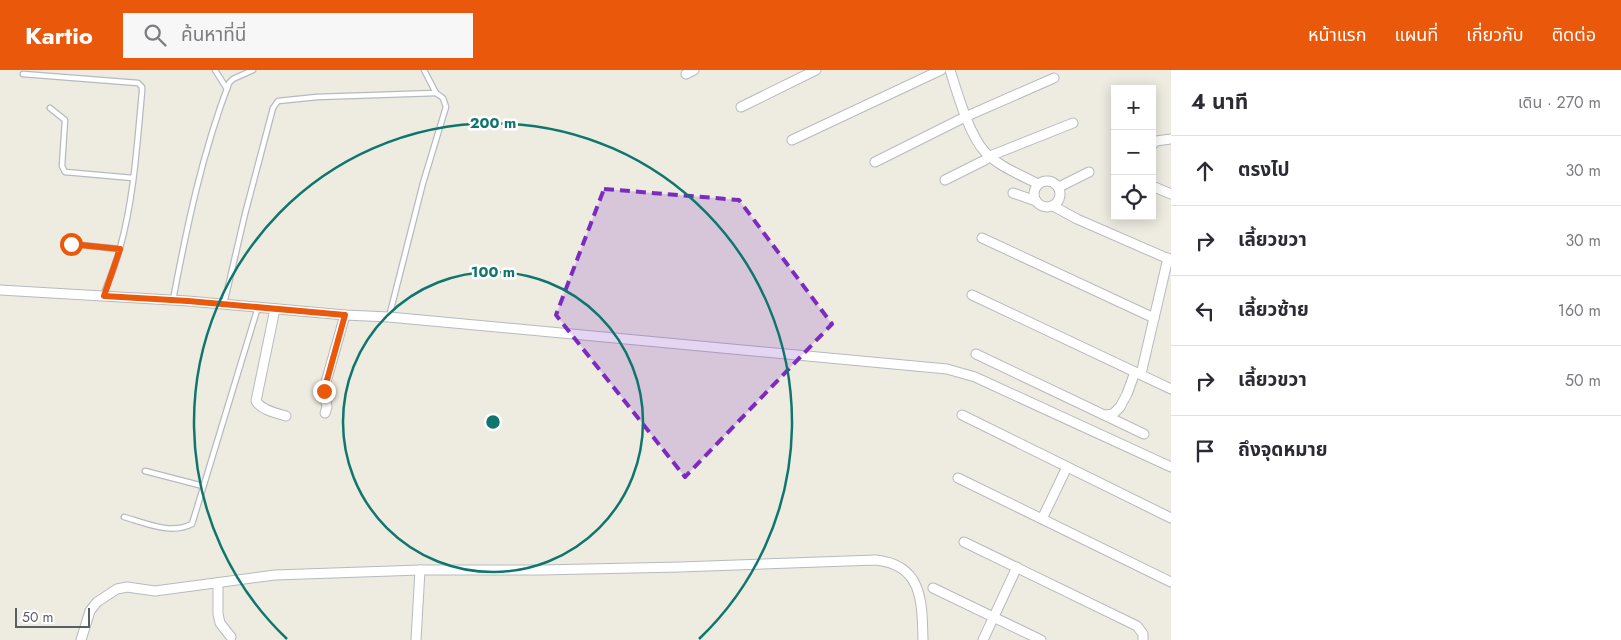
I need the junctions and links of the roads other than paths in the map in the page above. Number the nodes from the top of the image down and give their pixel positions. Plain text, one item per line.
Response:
1 (215, 70) edge
2 (253, 70) edge
3 (424, 70) edge
4 (816, 70) edge
5 (941, 70) edge
6 (950, 70) edge
7 (23, 74) dead end
8 (1054, 78) dead end
9 (227, 89) junction
10 (436, 93) junction
11 (741, 107) dead end
12 (50, 108) dead end
13 (965, 116) junction
14 (1073, 122) dead end
15 (1171, 139) edge
16 (792, 140) dead end
17 (1156, 142) edge
18 (990, 156) junction
19 (875, 162) dead end
20 (1090, 172) dead end
21 (133, 178) junction
22 (945, 180) dead end
23 (1038, 184) junction
24 (1059, 187) junction
25 (1156, 188) edge
26 (1013, 194) dead end
27 (1171, 194) edge
28 (1036, 201) junction
29 (1053, 206) junction
30 (982, 238) dead end
31 (71, 244) dead end
32 (120, 249) junction
33 (1169, 259) edge
34 (0, 290) edge
35 (972, 294) dead end
36 (104, 296) junction
37 (173, 300) junction
38 (224, 304) junction
39 (258, 307) junction
40 (275, 309) junction
41 (345, 315) junction
42 (389, 317) junction
43 (1154, 318) junction
44 (976, 354) dead end
45 (1138, 373) junction
46 (1171, 389) edge
47 (325, 413) dead end
48 (962, 415) dead end
49 (1106, 415) junction
50 (286, 416) dead end
51 (1144, 434) dead end
52 (1068, 467) junction
53 (1171, 467) edge
54 (145, 471) dead end
55 (958, 478) dead end
56 (203, 486) junction
57 (124, 517) dead end
58 (1171, 518) edge
59 (1042, 519) junction
60 (964, 542) dead end
61 (1017, 567) junction
62 (420, 570) junction
63 (1171, 582) edge
64 (218, 583) junction
65 (933, 588) dead end
66 (994, 618) junction
67 (231, 637) dead end
68 (416, 639) edge
69 (81, 640) edge
70 (923, 640) edge
71 (983, 640) edge
72 (1041, 640) edge
73 (1143, 640) edge

1 - 9 lane
2 - 9 lane
3 - 10 lane
4 - 11 street
5 - 16 street
6 - 13 street
7 - 21 lane
8 - 13 street
9 - 37 lane
10 - 38 lane
10 - 42 lane
12 - 21 lane
13 - 18 street
13 - 19 street
14 - 18 street
15 - 17 street
18 - 22 street
18 - 23 street
20 - 24 street
21 - 32 lane
23 - 24 street
23 - 28 street
24 - 29 street
25 - 27 street
26 - 28 street
28 - 29 street
29 - 33 street
30 - 43 street
31 - 32 lane
32 - 36 lane
33 - 43 street
34 - 36 street
35 - 45 street
36 - 37 street
37 - 38 street
38 - 39 street
39 - 40 street
39 - 56 lane
40 - 41 street
40 - 50 street
41 - 42 street
41 - 47 street
42 - 53 street
43 - 45 street
44 - 49 street
45 - 46 street
45 - 49 street
48 - 52 street
49 - 51 street
52 - 58 street
52 - 59 street
54 - 56 lane
55 - 59 street
56 - 57 lane
59 - 63 street
60 - 61 street
61 - 66 street
61 - 73 street
62 - 64 street
62 - 68 street
62 - 70 street
64 - 67 street
64 - 69 street
65 - 66 street
66 - 71 street
66 - 72 street

